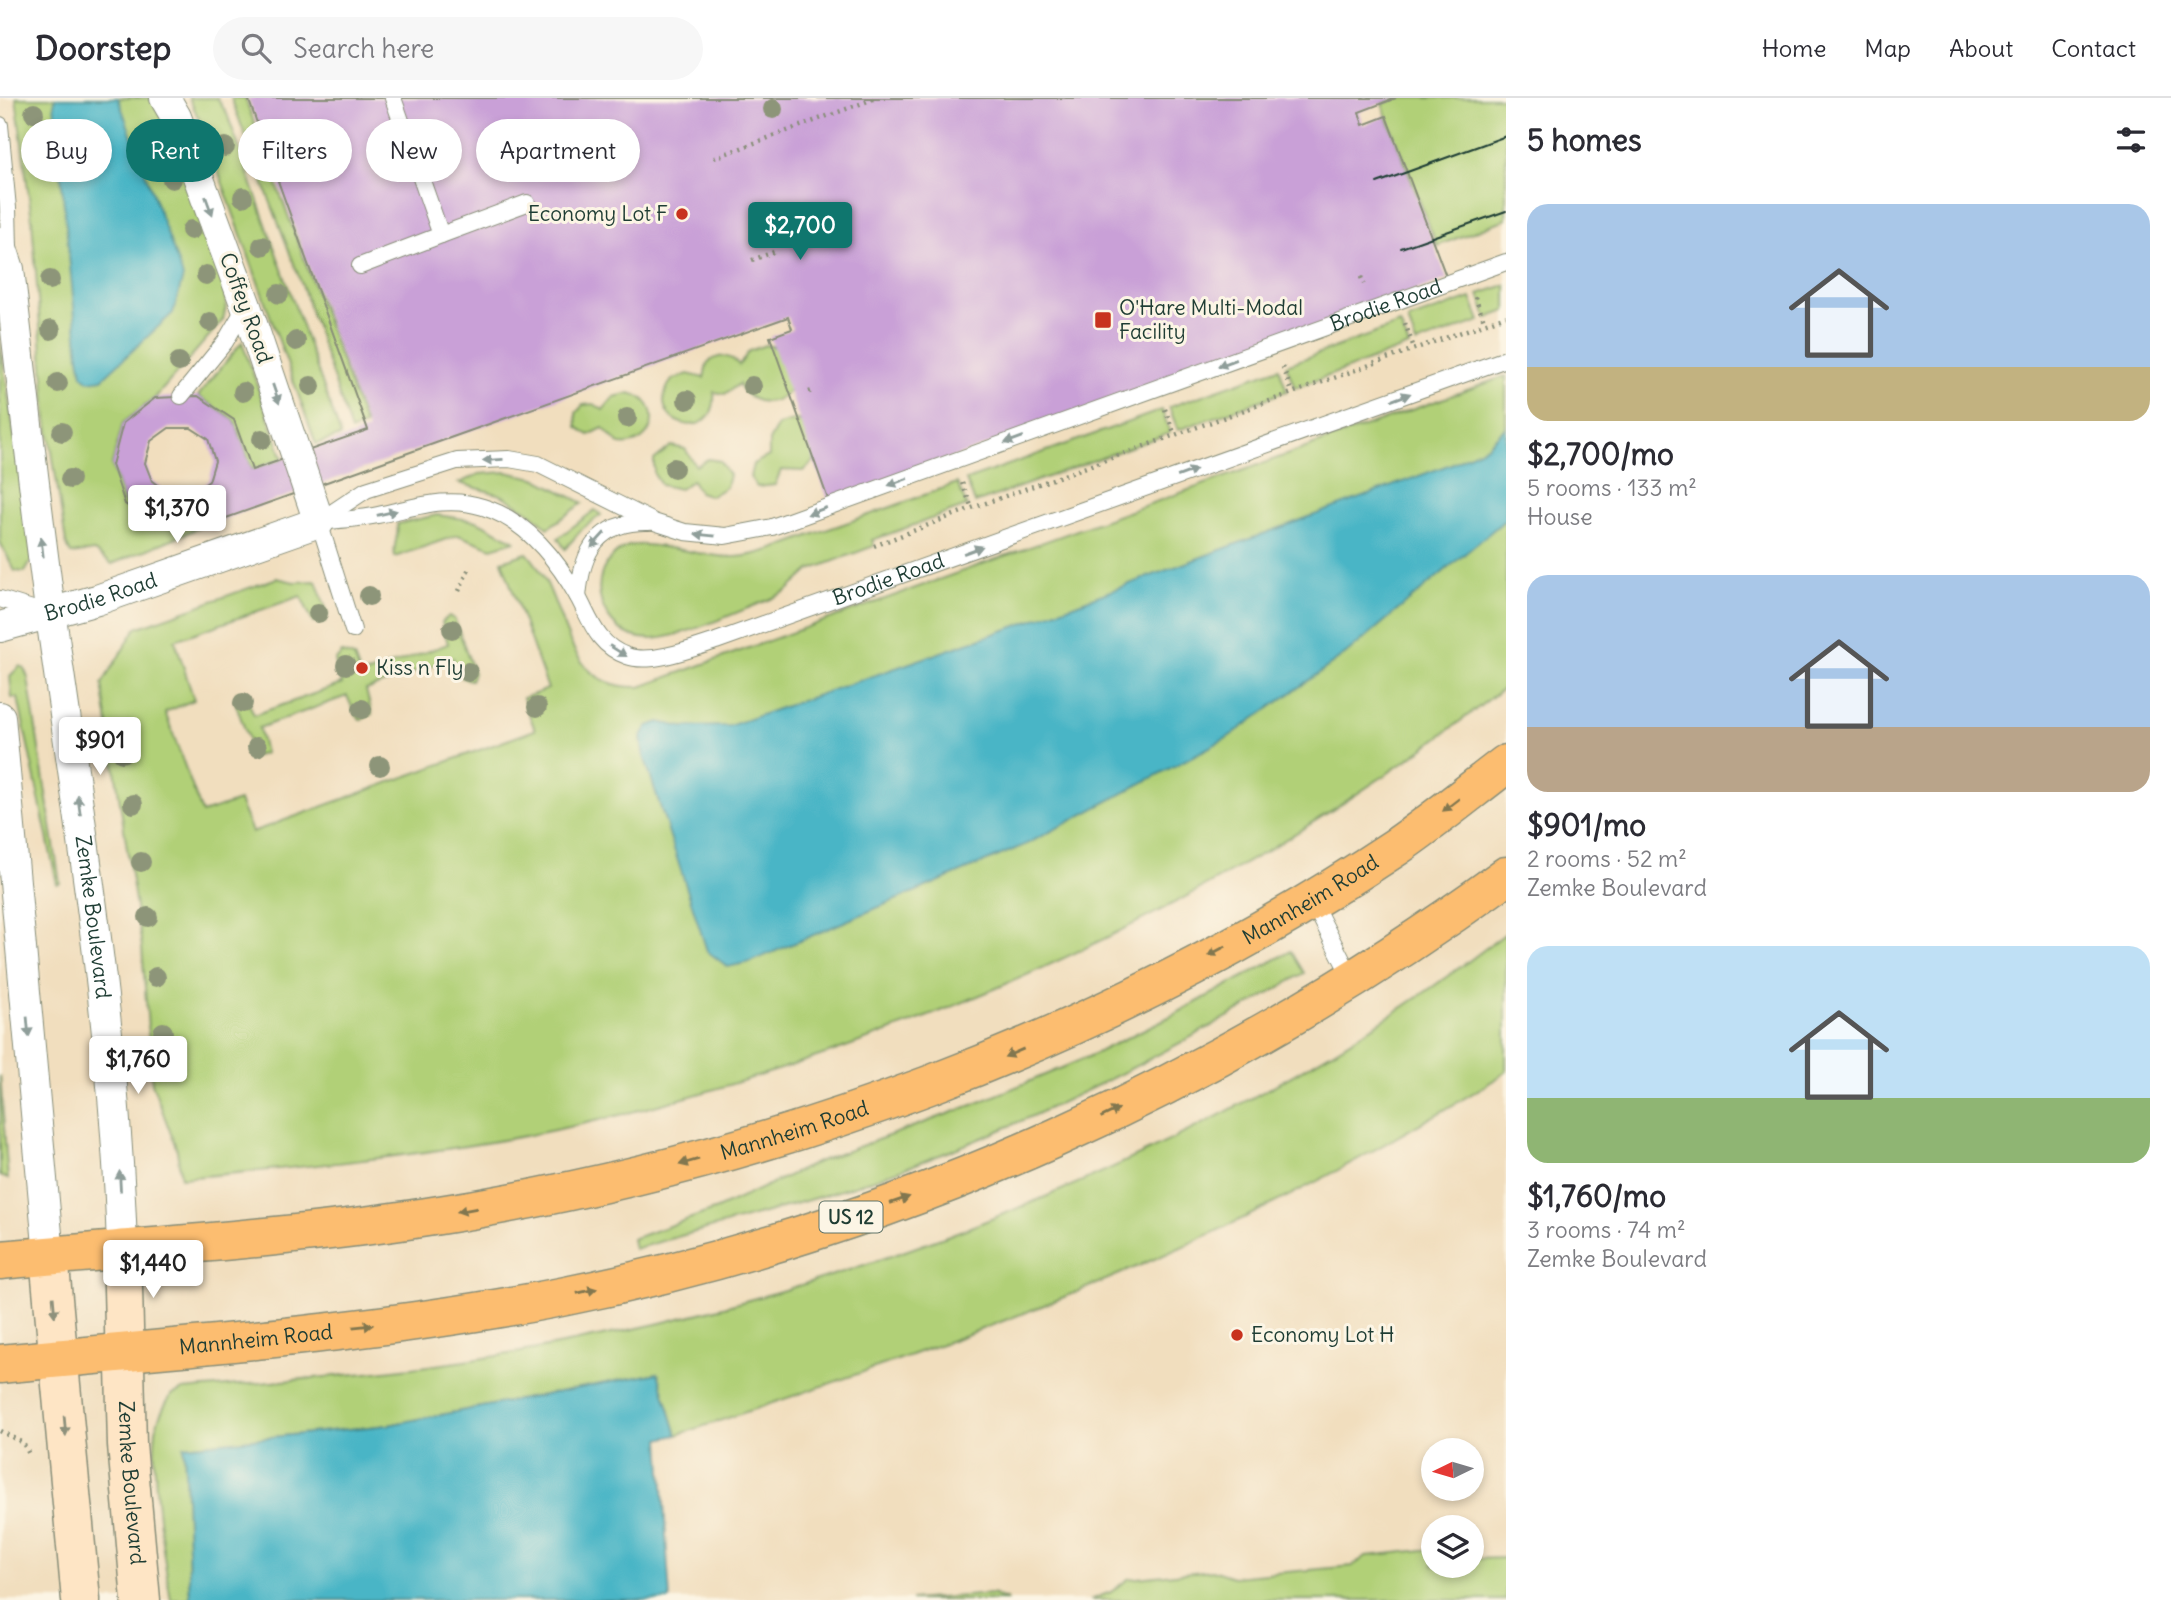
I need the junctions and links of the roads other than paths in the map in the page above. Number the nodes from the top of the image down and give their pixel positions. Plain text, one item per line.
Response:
1 (165, 98) edge
2 (393, 98) edge
3 (0, 124) edge
4 (527, 203) dead end
5 (441, 235) junction
6 (4, 255) edge
7 (1506, 262) edge
8 (360, 266) dead end
9 (246, 306) junction
10 (1506, 359) edge
11 (181, 396) dead end
12 (319, 522) junction
13 (654, 522) junction
14 (578, 597) junction
15 (0, 599) edge
16 (51, 615) junction
17 (0, 627) edge
18 (353, 630) dead end
19 (0, 717) edge
20 (1506, 764) edge
21 (1506, 876) edge
22 (1311, 899) junction
23 (1352, 979) junction
24 (122, 1249) junction
25 (49, 1256) junction
26 (0, 1260) edge
27 (125, 1352) junction
28 (59, 1358) junction
29 (0, 1364) edge
30 (81, 1600) edge
31 (141, 1600) edge

1 -> 9 street, Coffey Road
2 - 5 lane
3 - 6 lane
4 - 5 lane
5 - 8 lane
16 -> 6 street, Zemke Boulevard
7 -> 13 lane, Brodie Road
9 - 11 lane
9 -> 12 street, Coffey Road
14 -> 10 lane, Brodie Road
13 -> 12 lane, Brodie Road
12 -> 14 lane, Brodie Road
12 - 16 street, Brodie Road
12 - 18 lane
13 -> 14 lane
15 - 16 lane
16 - 17 street, Brodie Road
24 -> 16 street, Zemke Boulevard
19 -> 25 street
20 -> 22 main road, Mannheim Road
21 - 23 main road, Mannheim Road / US 12
22 - 23 lane
22 -> 24 main road, Mannheim Road
27 -> 23 main road, Mannheim Road / US 12
24 - 25 main road, Mannheim Road
24 - 27 street, Zemke Boulevard
25 - 26 main road, Mannheim Road
25 -> 28 street
27 - 28 main road, Mannheim Road / US 12
27 - 31 street, Zemke Boulevard
28 - 29 main road, Mannheim Road / US 12
28 -> 30 street

